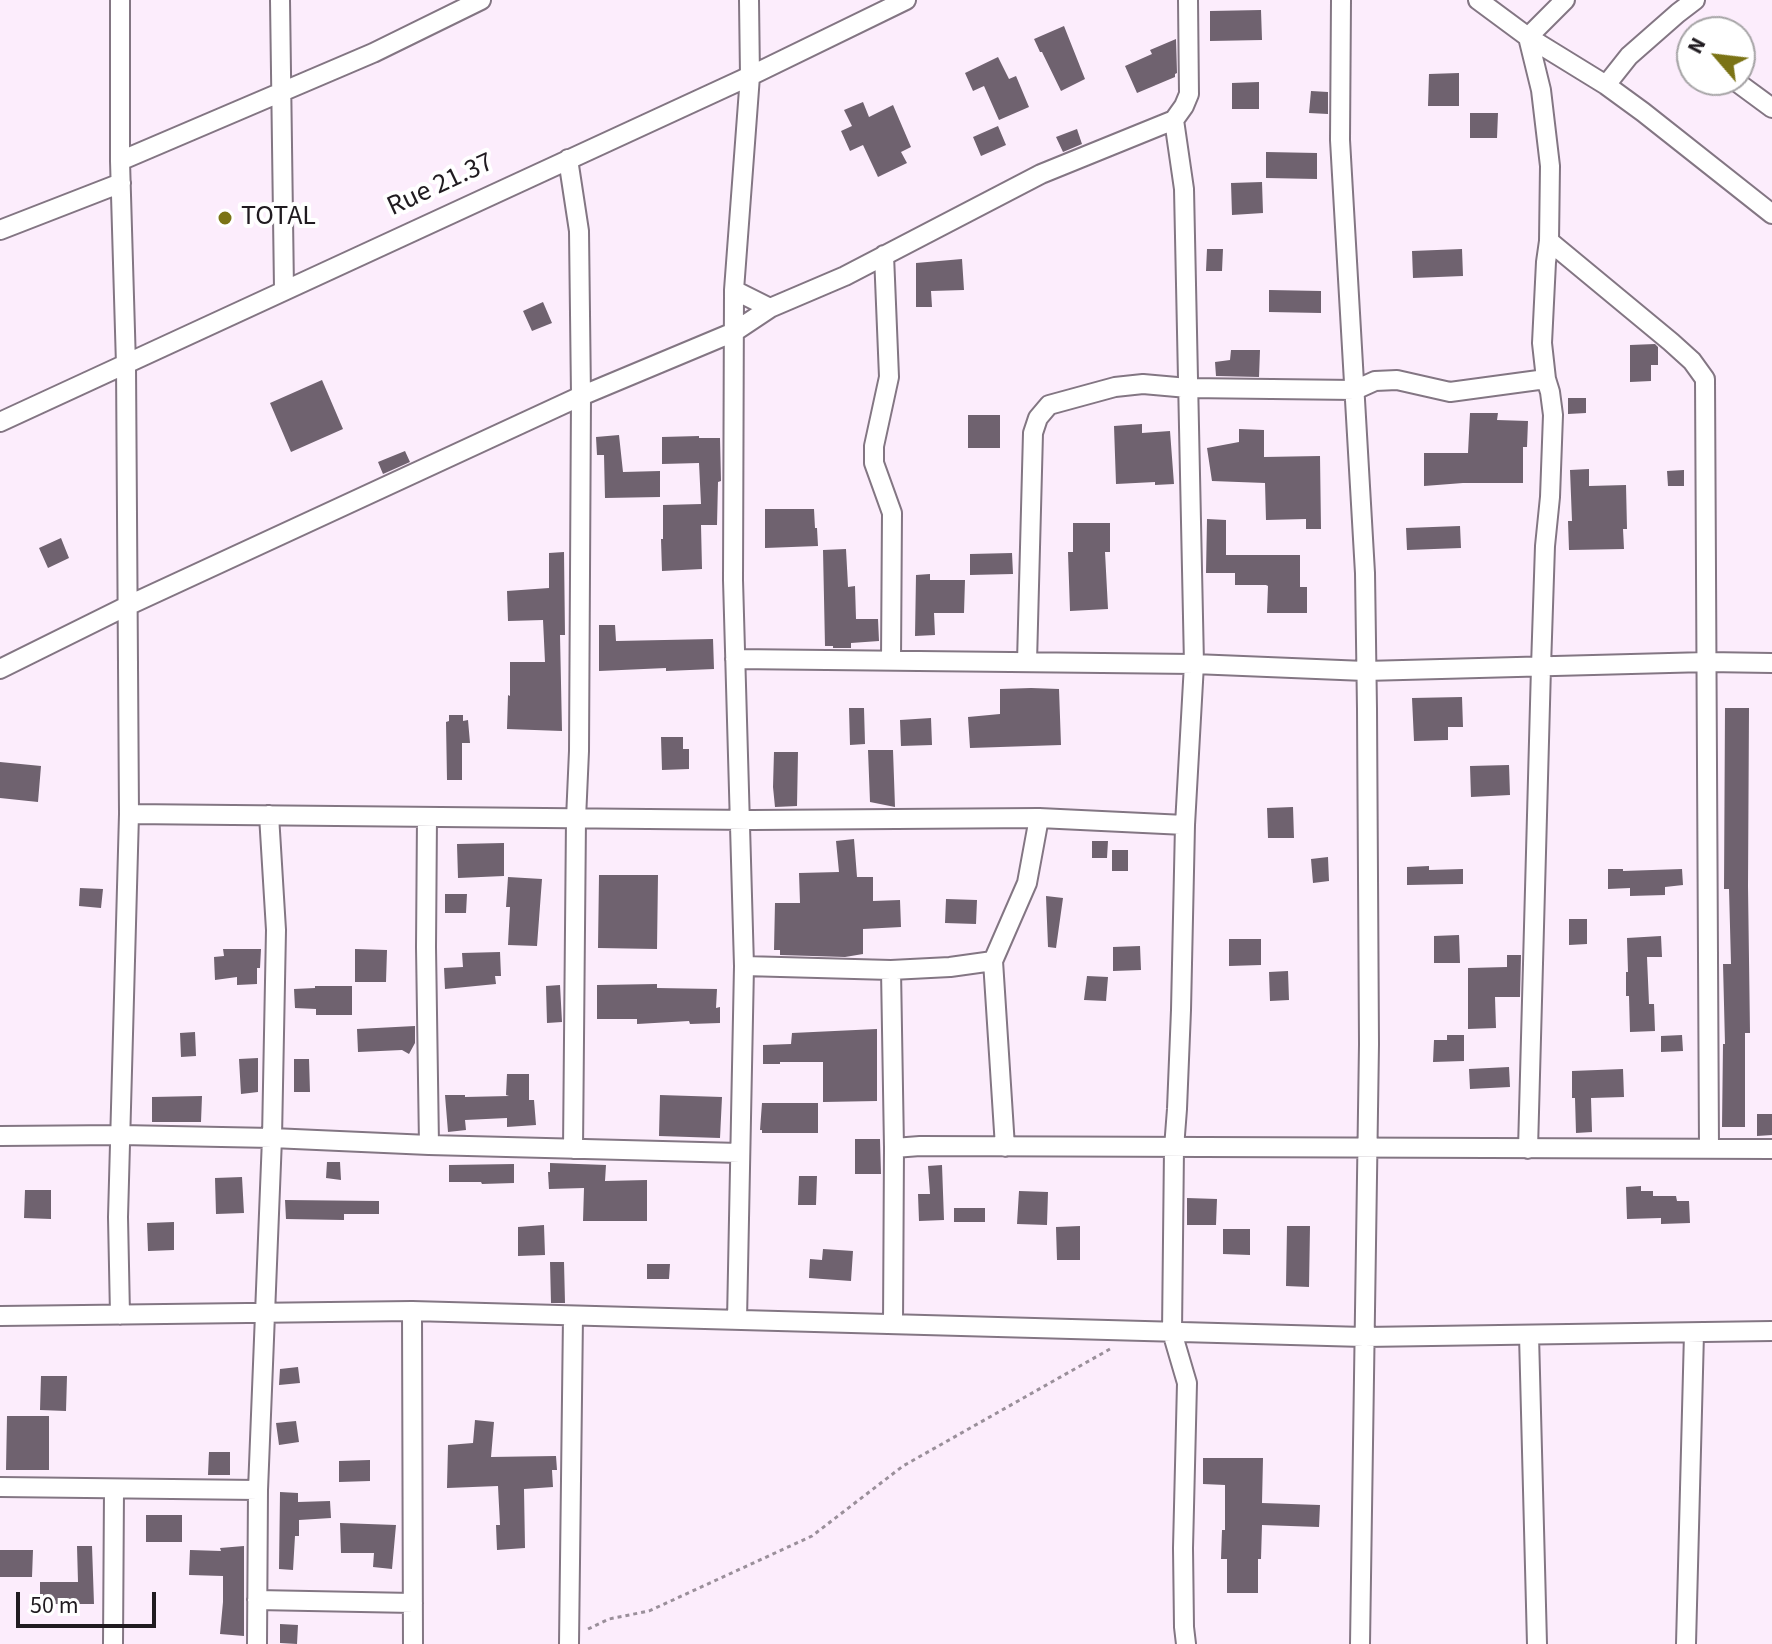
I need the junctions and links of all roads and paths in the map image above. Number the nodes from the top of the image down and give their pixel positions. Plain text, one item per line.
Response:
1 (120, 0) edge
2 (280, 0) edge
3 (481, 0) edge
4 (749, 0) edge
5 (906, 0) edge
6 (1188, 0) edge
7 (1341, 0) edge
8 (1478, 0) edge
9 (1565, 0) edge
10 (1695, 0) edge
11 (1528, 37) junction
12 (750, 76) junction
13 (1606, 85) junction
14 (282, 92) junction
15 (1756, 96) edge
16 (1772, 108) edge
17 (1174, 120) junction
18 (568, 159) junction
19 (120, 161) junction
20 (121, 183) junction
21 (1772, 214) edge
22 (0, 230) edge
23 (1549, 241) junction
24 (884, 255) junction
25 (284, 289) junction
26 (734, 290) junction
27 (770, 308) junction
28 (734, 332) junction
29 (126, 365) junction
30 (1546, 379) junction
31 (1188, 388) junction
32 (1355, 390) junction
33 (581, 396) junction
34 (0, 422) edge
35 (127, 606) junction
36 (735, 659) junction
37 (891, 660) junction
38 (1027, 662) junction
39 (1707, 662) junction
40 (1772, 663) edge
41 (1194, 664) junction
42 (1541, 667) junction
43 (0, 669) edge
44 (1365, 671) junction
45 (129, 814) junction
46 (269, 815) junction
47 (427, 817) junction
48 (1039, 818) junction
49 (576, 819) junction
50 (739, 820) junction
51 (1185, 825) junction
52 (993, 961) junction
53 (744, 966) junction
54 (891, 970) junction
55 (121, 1135) junction
56 (0, 1136) edge
57 (272, 1138) junction
58 (429, 1145) junction
59 (1005, 1147) junction
60 (894, 1148) junction
61 (1174, 1148) junction
62 (573, 1149) junction
63 (1367, 1149) junction
64 (1528, 1149) junction
65 (1709, 1149) junction
66 (1772, 1149) edge
67 (740, 1153) junction
68 (412, 1311) junction
69 (264, 1312) junction
70 (120, 1315) junction
71 (0, 1316) edge
72 (573, 1316) junction
73 (737, 1320) junction
74 (893, 1324) junction
75 (1772, 1331) edge
76 (1172, 1332) junction
77 (1694, 1333) junction
78 (1529, 1335) junction
79 (1364, 1337) junction
80 (1115, 1346) dead end
81 (0, 1487) edge
82 (114, 1490) junction
83 (258, 1490) junction
84 (257, 1600) junction
85 (413, 1603) junction
86 (569, 1642) edge
87 (113, 1644) edge
88 (257, 1644) edge
89 (413, 1644) edge
90 (1186, 1644) edge
91 (1360, 1644) edge
92 (1537, 1644) edge
93 (1686, 1644) edge

1 - 19 street
2 - 14 street
3 - 14 street
4 - 12 street
5 - 12 street, Rue 21.37
6 - 17 street
7 - 32 street
8 - 11 street
9 - 11 street
10 - 13 street
11 - 13 street
11 - 23 street
12 - 18 street, Rue 21.37
12 - 26 street
13 - 21 street
14 - 19 street
14 - 25 street
15 - 16 street
17 - 24 street
17 - 31 street
18 - 25 street, Rue 21.37
18 - 33 street
19 - 20 street
20 - 22 street
20 - 29 street
23 - 30 street
23 - 39 street
24 - 27 street
24 - 37 street
25 - 29 street, Rue 21.37
26 - 27 street
26 - 28 street
27 - 28 street
28 - 33 street
28 - 36 street
29 - 34 street, Rue 21.37
29 - 35 street
30 - 32 street
30 - 42 street
31 - 32 street
31 - 38 street
31 - 41 street
32 - 44 street
33 - 35 street
33 - 49 street
35 - 43 street
35 - 45 street
36 - 37 street
36 - 50 street
37 - 38 street
38 - 41 street
39 - 40 street
39 - 42 street
39 - 65 street
41 - 44 street
41 - 51 street
42 - 44 street
42 - 64 street
44 - 63 street
45 - 46 street
45 - 55 street
46 - 47 street
46 - 57 street
47 - 49 street
47 - 58 street
48 - 50 street
48 - 51 street
48 - 52 street
49 - 50 street
49 - 62 street
50 - 53 street
51 - 61 street
52 - 54 street
52 - 59 street
53 - 54 street
53 - 67 street
54 - 60 street
55 - 56 street
55 - 57 street
55 - 70 street
57 - 58 street
57 - 69 street
58 - 62 street
59 - 60 street
59 - 61 street
60 - 74 street
61 - 63 street
61 - 76 street
62 - 67 street
63 - 64 street
63 - 79 street
64 - 65 street
65 - 66 street
67 - 73 street
68 - 69 street
68 - 72 street
68 - 85 street
69 - 70 street
69 - 83 street
70 - 71 street
72 - 73 street
72 - 86 street
73 - 74 street
74 - 76 street
75 - 77 street
76 - 79 street
76 - 90 street
77 - 78 street
77 - 93 street
78 - 79 street
78 - 92 street
79 - 91 street
80 - 86 path
81 - 82 street
82 - 83 street
82 - 87 street
83 - 84 street
84 - 85 street
84 - 88 street
85 - 89 street

